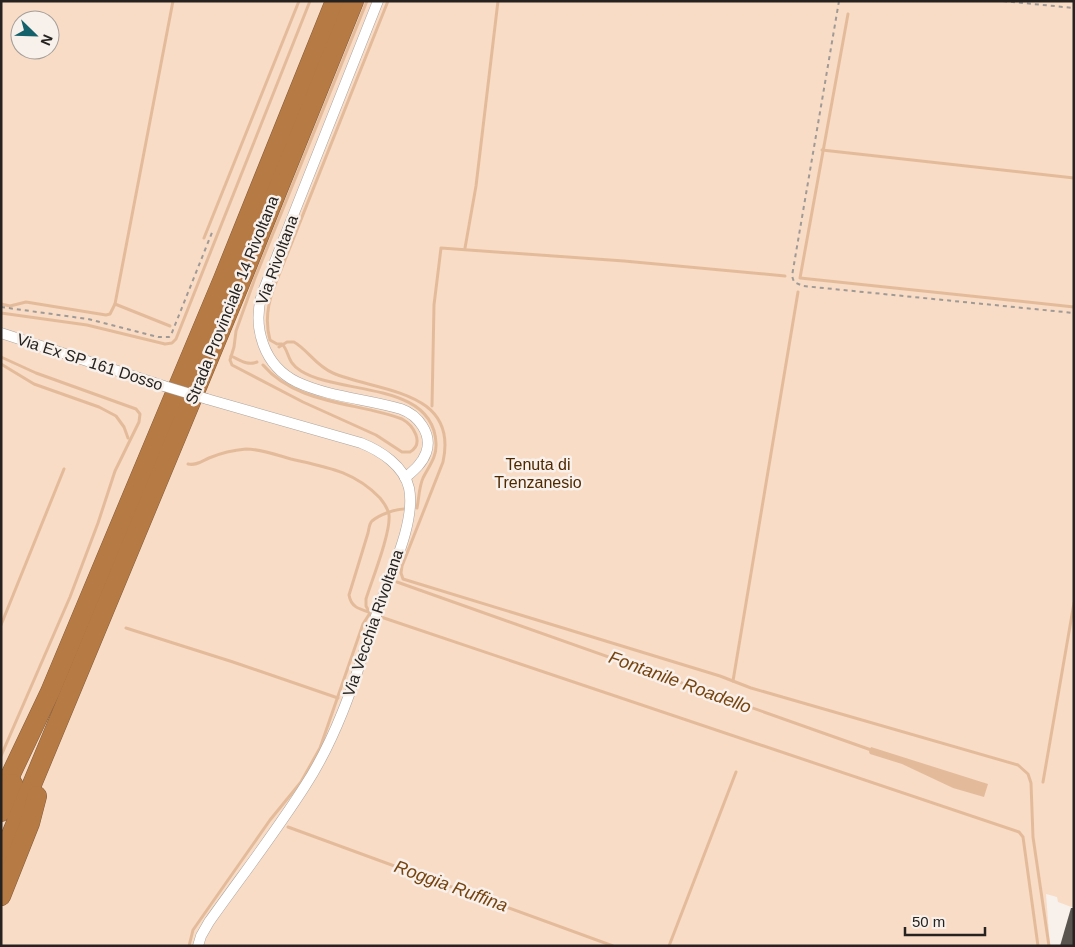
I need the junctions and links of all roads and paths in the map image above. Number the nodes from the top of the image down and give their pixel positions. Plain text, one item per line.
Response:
1 (335, 1) edge
2 (354, 1) edge
3 (378, 1) edge
4 (840, 1) edge
5 (1003, 1) edge
6 (1074, 8) edge
7 (213, 230) dead end
8 (1, 307) edge
9 (1074, 313) edge
10 (1, 333) edge
11 (405, 478) junction
12 (101, 594) junction
13 (46, 702) junction
14 (59, 718) junction
15 (1, 795) edge
16 (1, 812) edge
17 (1, 859) edge
18 (1, 896) edge
19 (198, 946) edge

1 - 12 highway, Strada Provinciale 14 Rivoltana
2 - 12 highway, Strada Provinciale 14 Rivoltana
3 - 11 street, Via Rivoltana
4 - 9 path
5 - 6 path
7 - 8 path
10 - 11 street, Via Ex SP 161 Dosso, bridge
11 - 19 street, Via Vecchia Rivoltana
12 - 13 highway
12 - 14 highway
13 - 15 highway
13 - 16 highway
14 - 17 highway
14 - 18 highway

